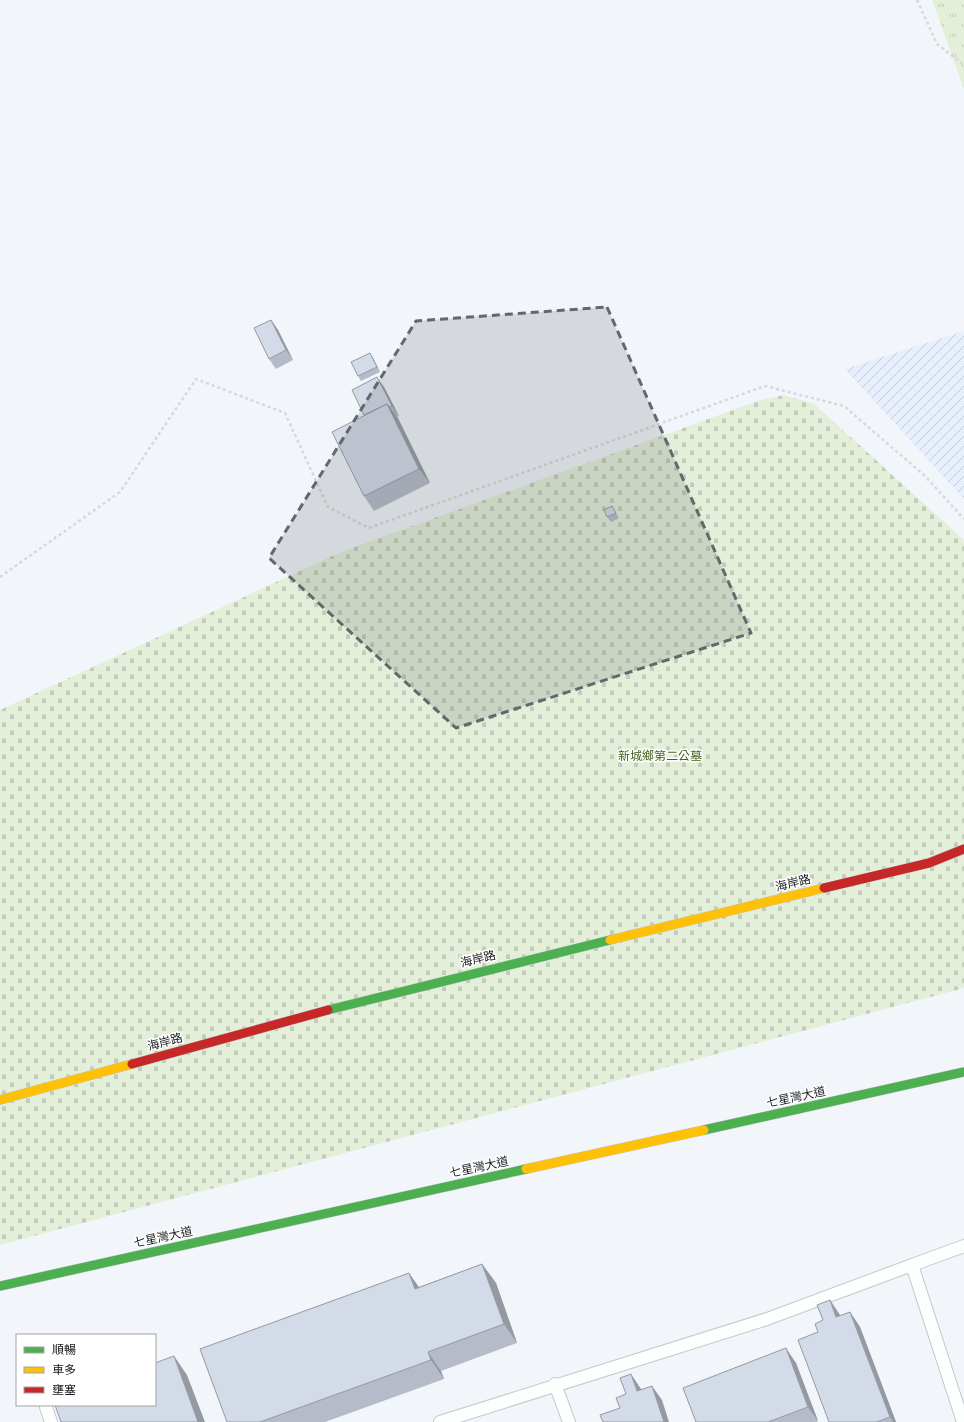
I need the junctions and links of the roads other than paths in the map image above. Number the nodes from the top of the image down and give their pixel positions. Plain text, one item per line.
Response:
1 (964, 849) edge
2 (964, 1072) edge
3 (0, 1100) edge
4 (964, 1246) edge
5 (912, 1265) junction
6 (0, 1286) edge
7 (555, 1384) junction
8 (46, 1407) dead end
9 (51, 1422) edge
10 (440, 1422) edge
11 (569, 1422) edge
12 (963, 1422) edge

1 - 3 main road, 海岸路
2 - 6 main road, 七星灣大道
4 - 5 lane
5 - 7 lane
5 - 12 lane
7 - 10 lane
7 - 11 lane
8 - 9 lane

